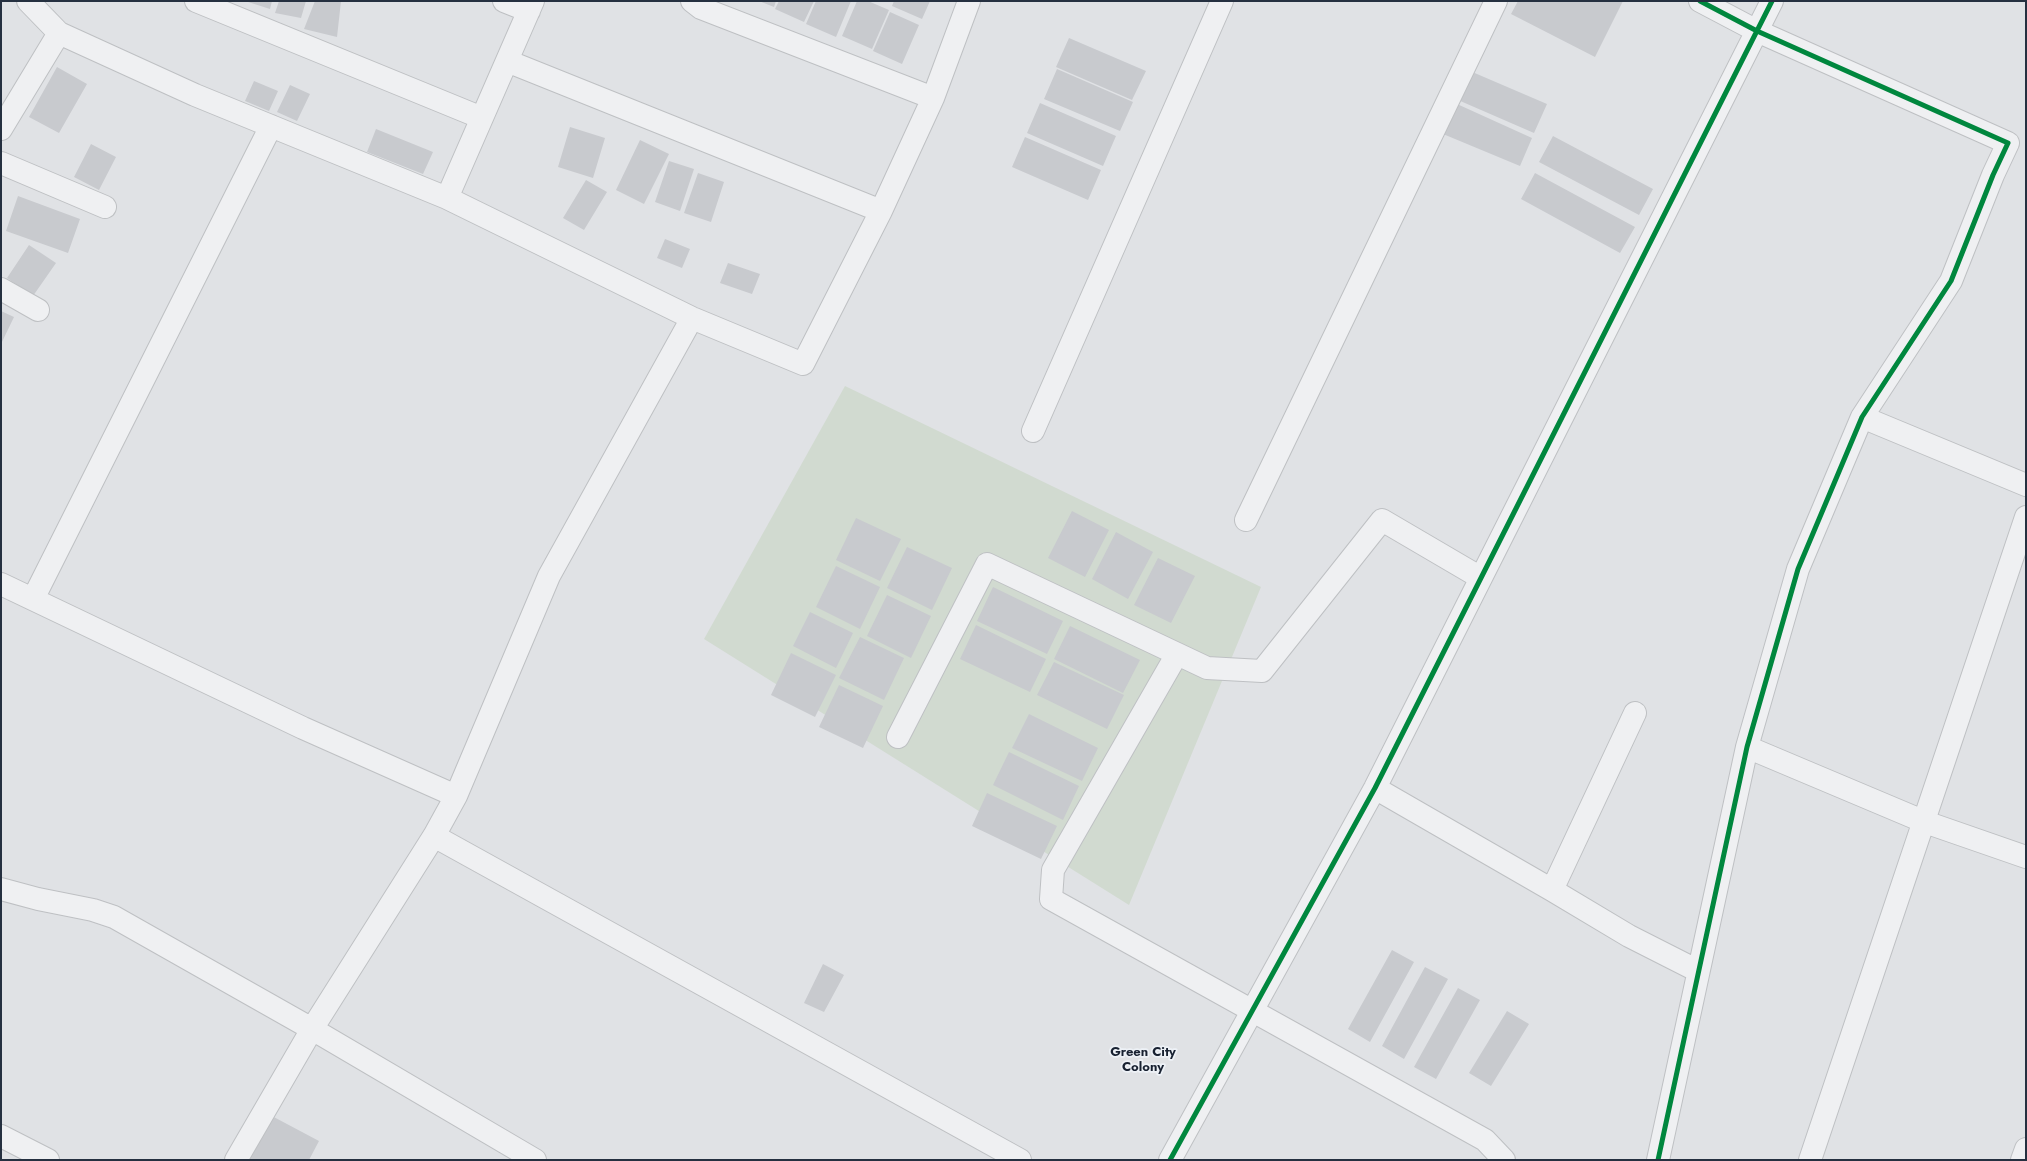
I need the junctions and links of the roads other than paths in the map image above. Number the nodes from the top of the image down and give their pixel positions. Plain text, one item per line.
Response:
1 (28, 1) edge
2 (196, 1) edge
3 (504, 1) edge
4 (692, 1) edge
5 (969, 1) edge
6 (1222, 1) edge
7 (1496, 1) edge
8 (1700, 1) edge
9 (1772, 1) edge
10 (531, 6) edge
11 (1758, 31) junction
12 (59, 33) junction
13 (507, 61) junction
14 (933, 98) junction
15 (482, 118) junction
16 (271, 126) junction
17 (1, 129) edge
18 (2017, 146) edge
19 (1, 164) edge
20 (447, 198) junction
21 (105, 208) dead end
22 (881, 211) junction
23 (1, 289) edge
24 (38, 310) dead end
25 (692, 318) junction
26 (1862, 417) junction
27 (1033, 431) dead end
28 (2026, 485) edge
29 (2026, 518) edge
30 (1246, 520) dead end
31 (1481, 578) junction
32 (1, 584) edge
33 (33, 599) junction
34 (1177, 654) junction
35 (1635, 713) dead end
36 (898, 737) dead end
37 (1747, 747) junction
38 (1375, 788) junction
39 (456, 796) junction
40 (1924, 822) junction
41 (434, 836) junction
42 (2026, 857) edge
43 (1, 889) edge
44 (1552, 890) junction
45 (1698, 971) junction
46 (1252, 1010) junction
47 (312, 1029) junction
48 (1, 1136) edge
49 (2026, 1149) edge
50 (1661, 1159) edge
51 (48, 1160) edge
52 (236, 1160) edge
53 (535, 1160) edge
54 (1020, 1160) edge
55 (1170, 1160) edge
56 (1504, 1160) edge
57 (1810, 1160) edge
58 (2022, 1160) edge

1 - 12 street
2 - 15 street
3 - 10 street
4 - 14 street
5 - 14 street
6 - 27 street
7 - 30 street
8 - 11 street
9 - 11 street
10 - 13 street
11 - 18 street
11 - 31 street
12 - 16 street
12 - 17 street
13 - 15 street
13 - 22 street
14 - 22 street
15 - 20 street
16 - 20 street
16 - 33 street
18 - 26 street
19 - 21 street
20 - 25 street
22 - 25 street
23 - 24 street
25 - 39 street
26 - 28 street
26 - 37 street
29 - 40 street
31 - 34 street
31 - 38 street
32 - 33 street
33 - 39 street
34 - 36 street
34 - 46 street
35 - 44 street
37 - 40 street
37 - 45 street
38 - 44 street
38 - 46 street
39 - 41 street
40 - 42 street
40 - 57 street
41 - 47 street
41 - 54 street
43 - 47 street
44 - 45 street
45 - 50 street
46 - 55 street
46 - 56 street
47 - 52 street
47 - 53 street
48 - 51 street
49 - 58 street

